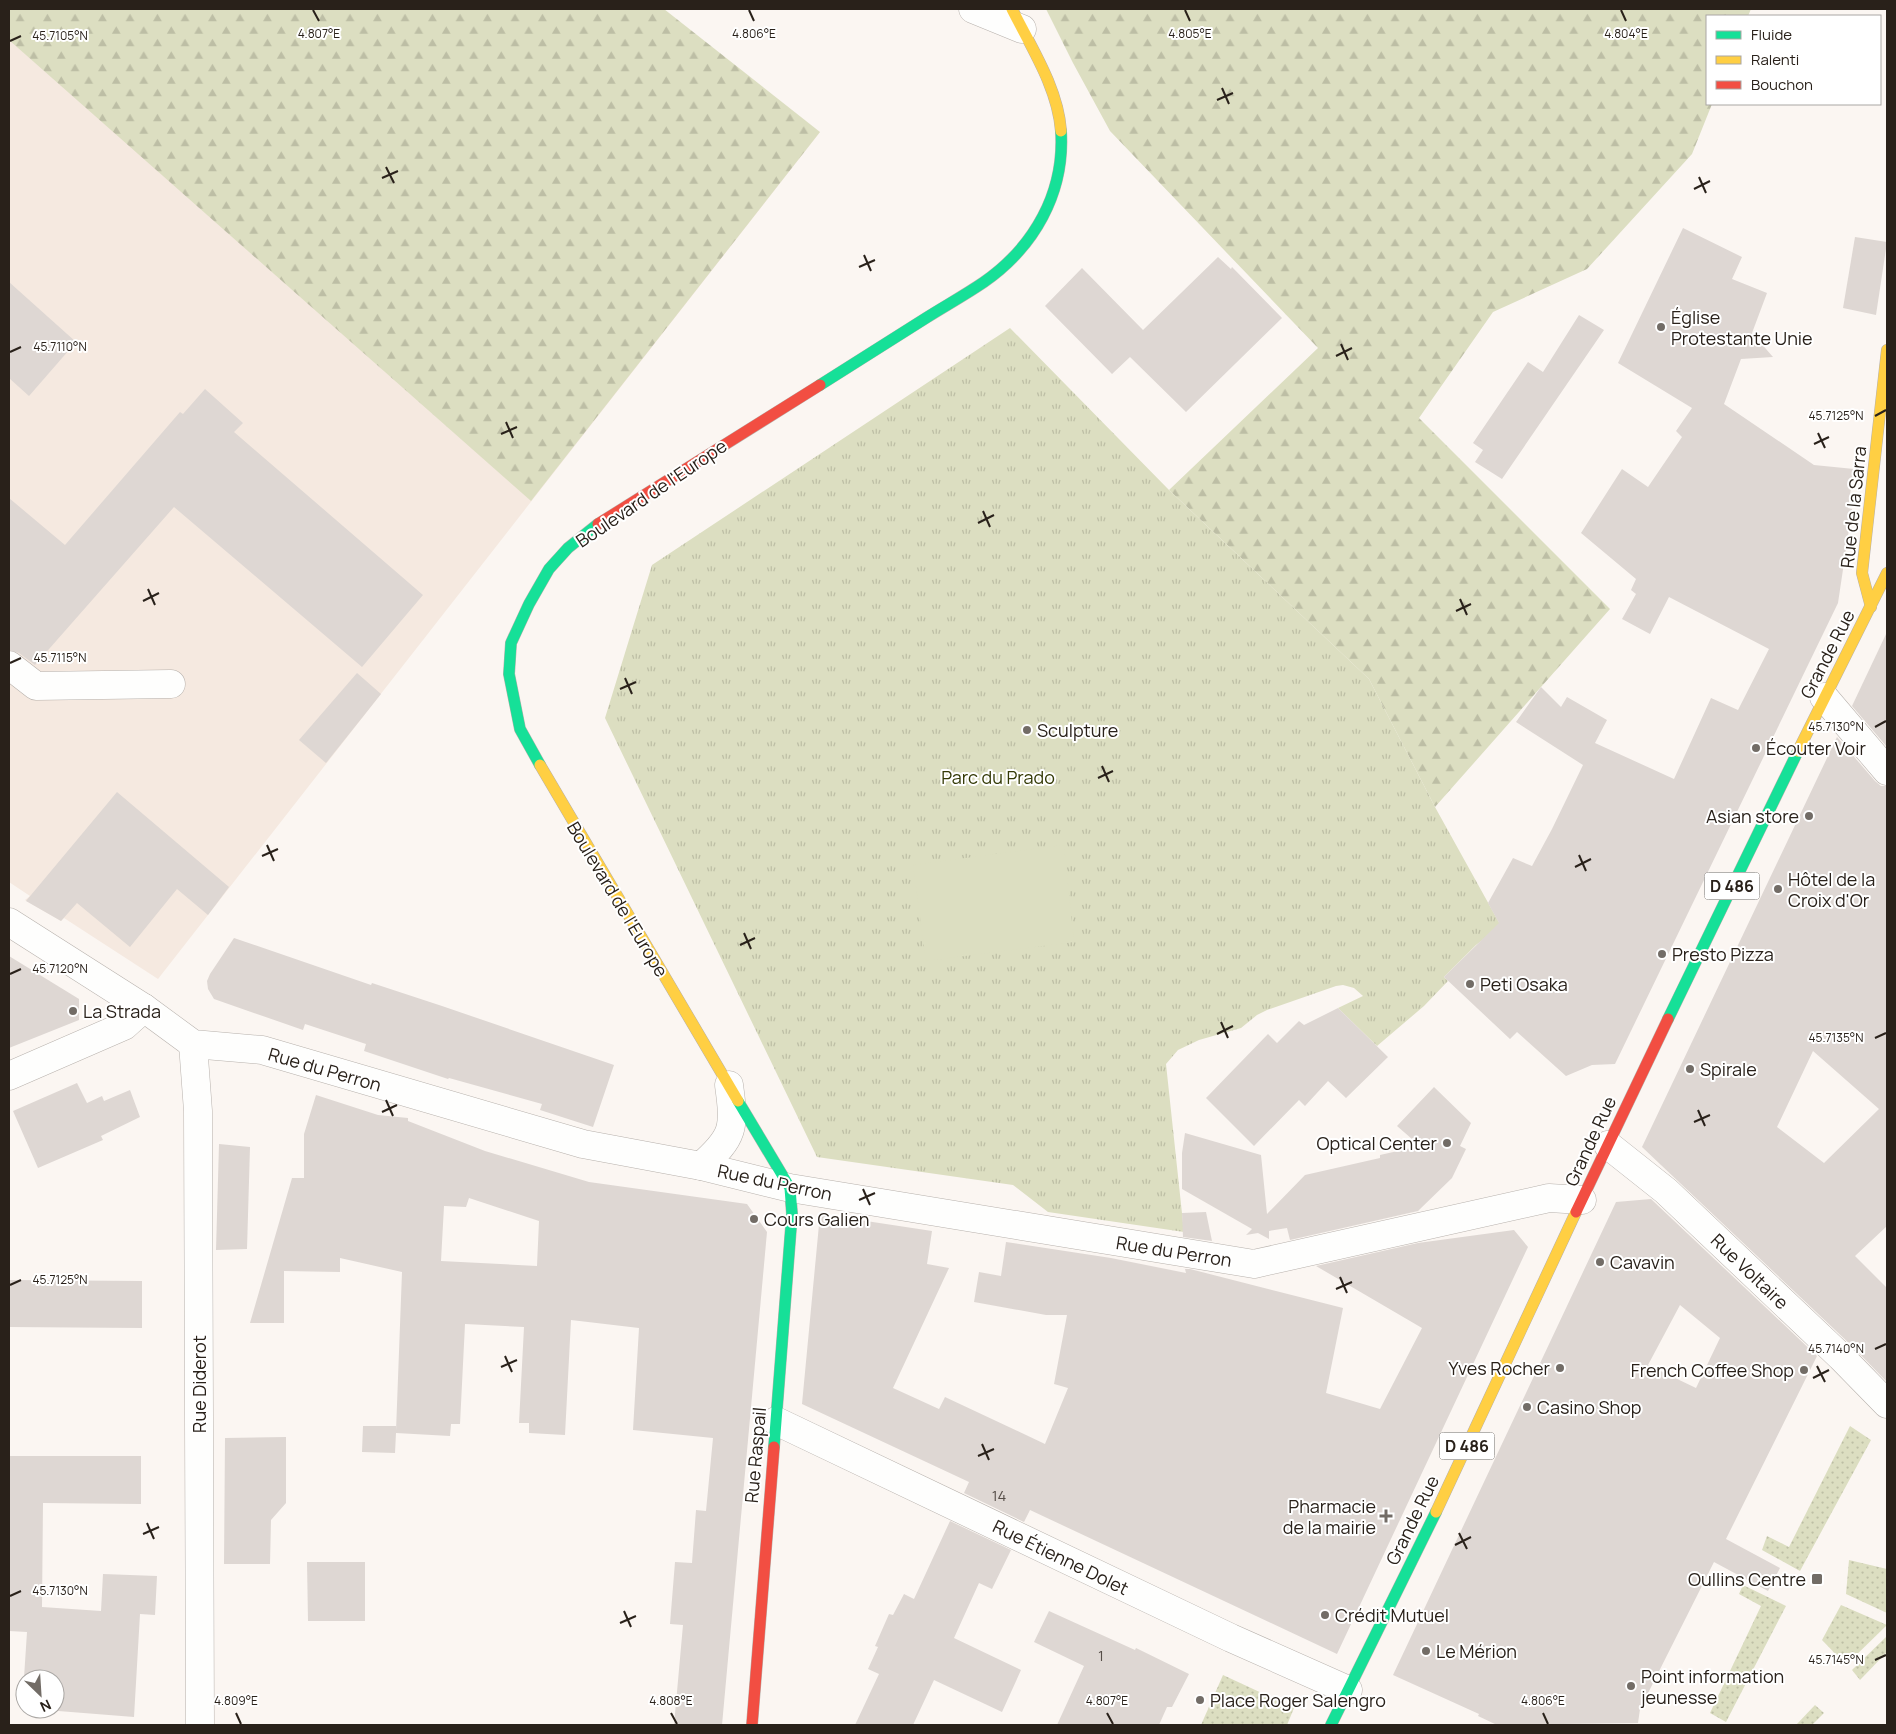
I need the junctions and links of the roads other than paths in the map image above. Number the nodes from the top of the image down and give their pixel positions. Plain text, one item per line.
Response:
1 (973, 9) edge
2 (1017, 19) edge
3 (1887, 350) edge
4 (1887, 573) edge
5 (1870, 607) junction
6 (9, 665) edge
7 (171, 684) dead end
8 (1824, 697) junction
9 (1887, 771) edge
10 (9, 922) edge
11 (144, 1008) junction
12 (193, 1044) junction
13 (9, 1076) edge
14 (729, 1085) junction
15 (1608, 1144) junction
16 (701, 1166) junction
17 (790, 1188) junction
18 (1582, 1200) junction
19 (1887, 1404) edge
20 (776, 1421) junction
21 (1348, 1690) junction
22 (200, 1725) edge
23 (752, 1725) edge
24 (1331, 1725) edge

1 - 2 street, Boulevard de l'Europe
2 - 14 street, Boulevard de l'Europe
3 - 5 street, Rue de la Sarra
4 - 5 street, Grande Rue / D 486
5 - 8 street, Grande Rue / D 486
6 - 7 street
8 - 9 street
8 - 15 street, Grande Rue / D 486
10 - 11 street
11 - 12 street
11 - 13 street
12 - 16 street, Rue du Perron
12 - 22 street, Rue Diderot
14 - 16 street, Boulevard de l'Europe
14 - 17 street, Boulevard de l'Europe
15 - 18 street, Grande Rue / D 486
15 - 19 street, Rue Voltaire
16 - 17 street, Rue du Perron
17 - 18 street, Rue du Perron
17 - 20 street, Rue Raspail
18 - 21 street, Grande Rue / D 486
20 - 21 street, Rue Étienne Dolet
20 - 23 street, Rue Raspail
21 - 24 street, Grande Rue / D 486

